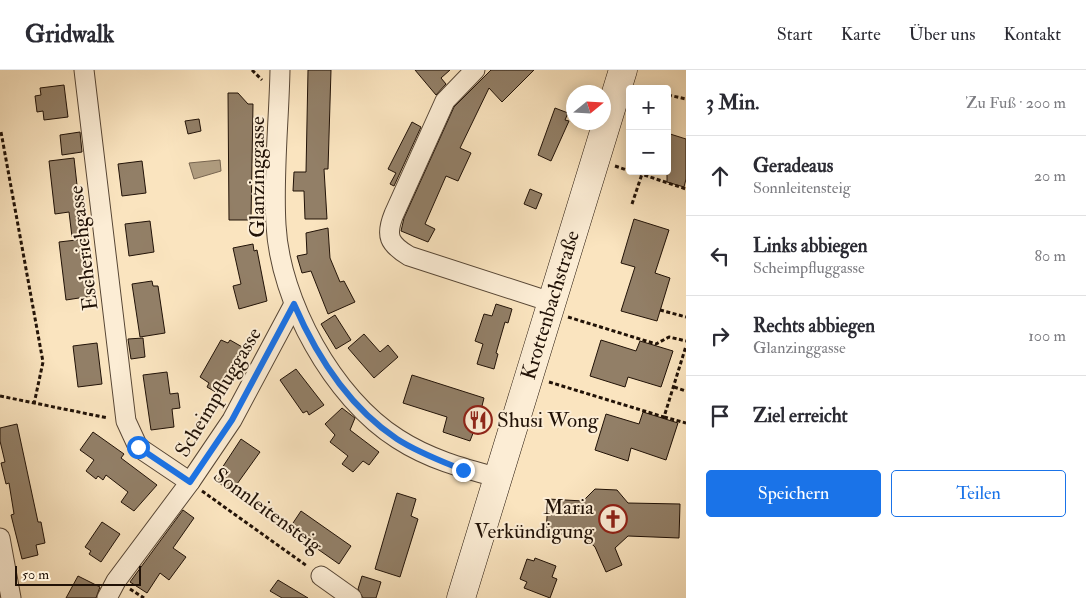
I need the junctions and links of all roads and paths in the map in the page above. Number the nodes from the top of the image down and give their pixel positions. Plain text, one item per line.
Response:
1 (84, 70) edge
2 (280, 70) edge
3 (475, 70) edge
4 (623, 70) edge
5 (671, 96) edge
6 (686, 100) edge
7 (1, 132) edge
8 (642, 175) edge
9 (645, 175) edge
10 (686, 189) edge
11 (632, 204) dead end
12 (294, 304) junction
13 (549, 307) junction
14 (660, 310) dead end
15 (686, 317) edge
16 (686, 341) edge
17 (686, 346) edge
18 (528, 375) junction
19 (674, 387) junction
20 (686, 391) edge
21 (0, 396) edge
22 (34, 404) junction
23 (664, 417) junction
24 (126, 421) junction
25 (686, 423) edge
26 (496, 477) junction
27 (190, 482) junction
28 (0, 538) edge
29 (322, 576) joint
30 (128, 587) dead end
31 (11, 598) edge
32 (107, 598) edge
33 (144, 598) edge
34 (352, 598) edge
35 (461, 598) edge

1 - 24 street, Escherichgasse
2 - 12 street, Glanzinggasse
3 - 13 street
4 - 13 main road, Krottenbachstraße
5 - 6 path
7 - 22 path
8 - 11 path
9 - 10 path
12 - 26 street, Glanzinggasse
12 - 27 street, Scheimpfluggasse
13 - 16 path
13 - 18 main road, Krottenbachstraße
14 - 15 path
17 - 19 path
18 - 23 path
18 - 26 main road, Krottenbachstraße
19 - 20 path
19 - 23 path
21 - 22 path
22 - 24 path
23 - 25 path
24 - 27 street, Sonnleitensteig
26 - 35 main road, Krottenbachstraße
27 - 29 path, Sonnleitensteig
27 - 32 street, Scheimpfluggasse
28 - 31 street
29 - 34 street, Sonnleitensteig
30 - 33 path

